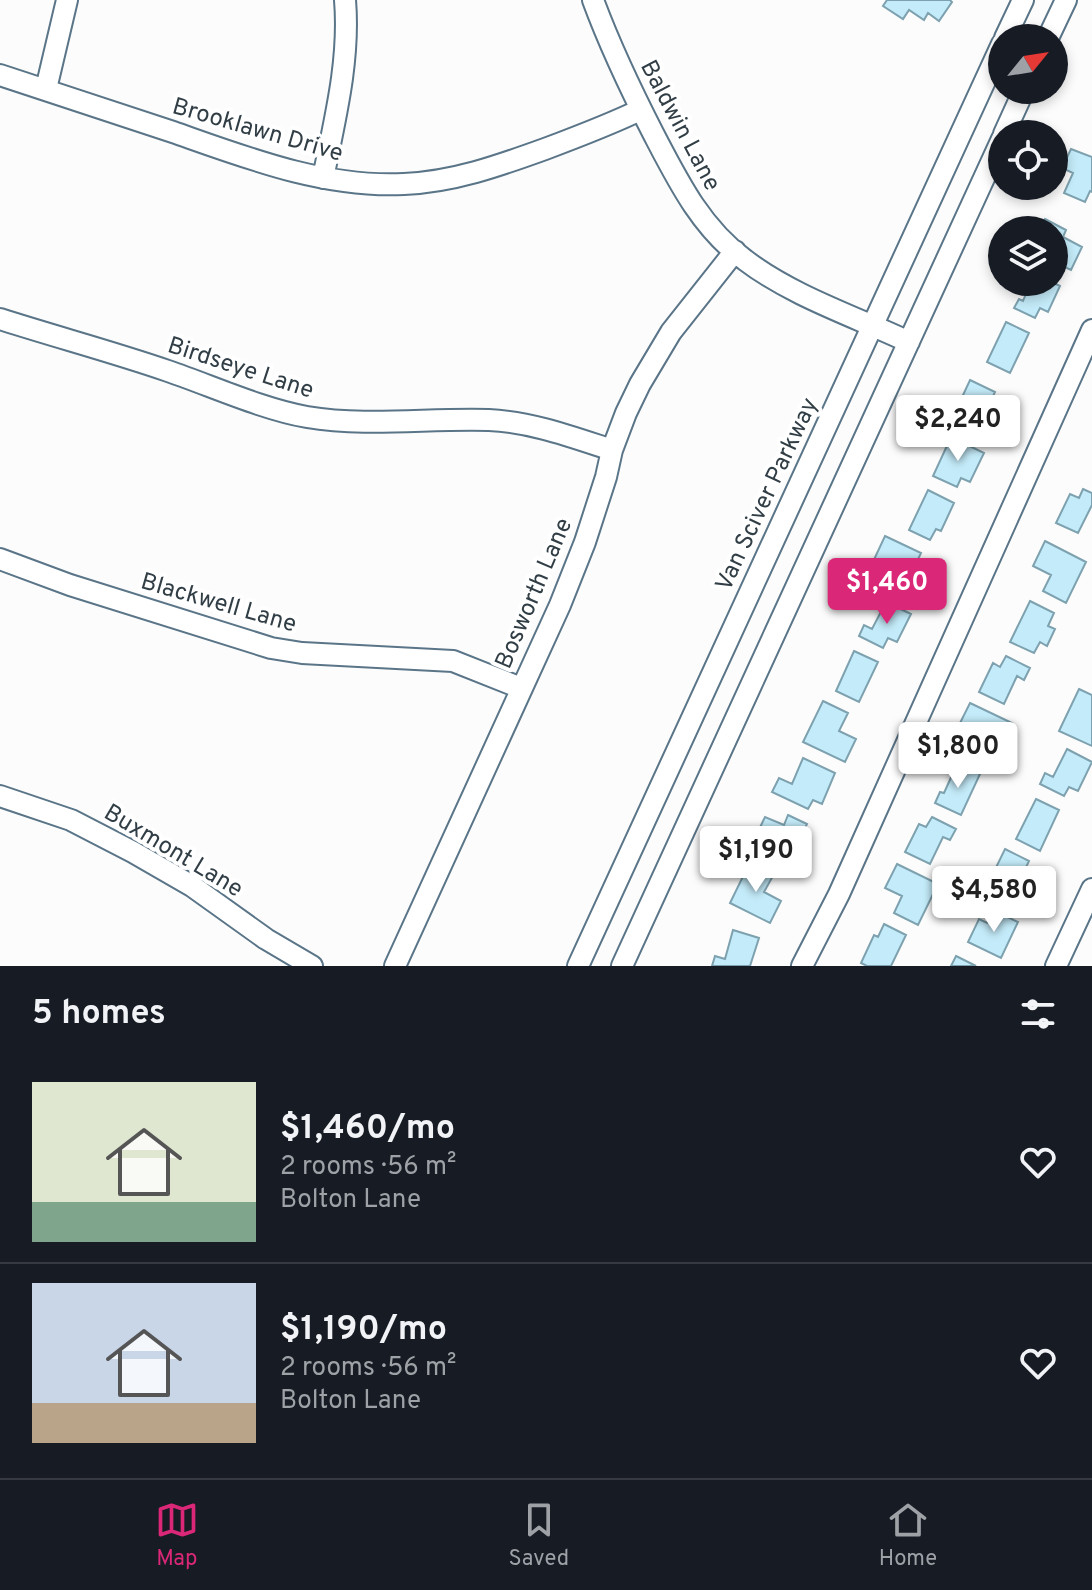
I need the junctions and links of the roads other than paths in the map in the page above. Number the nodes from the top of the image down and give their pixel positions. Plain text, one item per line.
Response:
1 (67, 0) edge
2 (345, 0) edge
3 (593, 0) edge
4 (1023, 0) edge
5 (1066, 0) edge
6 (1012, 24) edge
7 (1055, 24) edge
8 (988, 74) edge
9 (0, 75) edge
10 (46, 89) junction
11 (640, 110) junction
12 (988, 169) edge
13 (323, 178) junction
14 (735, 251) junction
15 (0, 319) edge
16 (872, 325) junction
17 (1092, 330) edge
18 (909, 342) junction
19 (612, 450) junction
20 (0, 559) edge
21 (521, 688) junction
22 (0, 796) edge
23 (1092, 889) edge
24 (312, 966) edge
25 (395, 966) edge
26 (578, 966) edge
27 (622, 966) edge
28 (802, 966) edge
29 (1056, 966) edge

1 - 10 street
2 - 13 street
3 - 11 street, Baldwin Lane
4 - 6 street
5 - 7 street
8 - 16 street, Van Sciver Parkway
9 - 10 street, Brooklawn Drive
10 - 13 street, Brooklawn Drive
11 - 13 street, Brooklawn Drive
11 - 14 street, Baldwin Lane
12 - 18 street
14 - 16 street, Baldwin Lane
14 - 19 street, Bosworth Lane
15 - 19 street, Birdseye Lane
16 - 18 street, Baldwin Lane
16 - 26 street, Van Sciver Parkway
17 - 28 street
18 - 27 street
19 - 21 street, Bosworth Lane
20 - 21 street, Blackwell Lane
21 - 25 street, Bosworth Lane
22 - 24 street, Buxmont Lane
23 - 29 street

